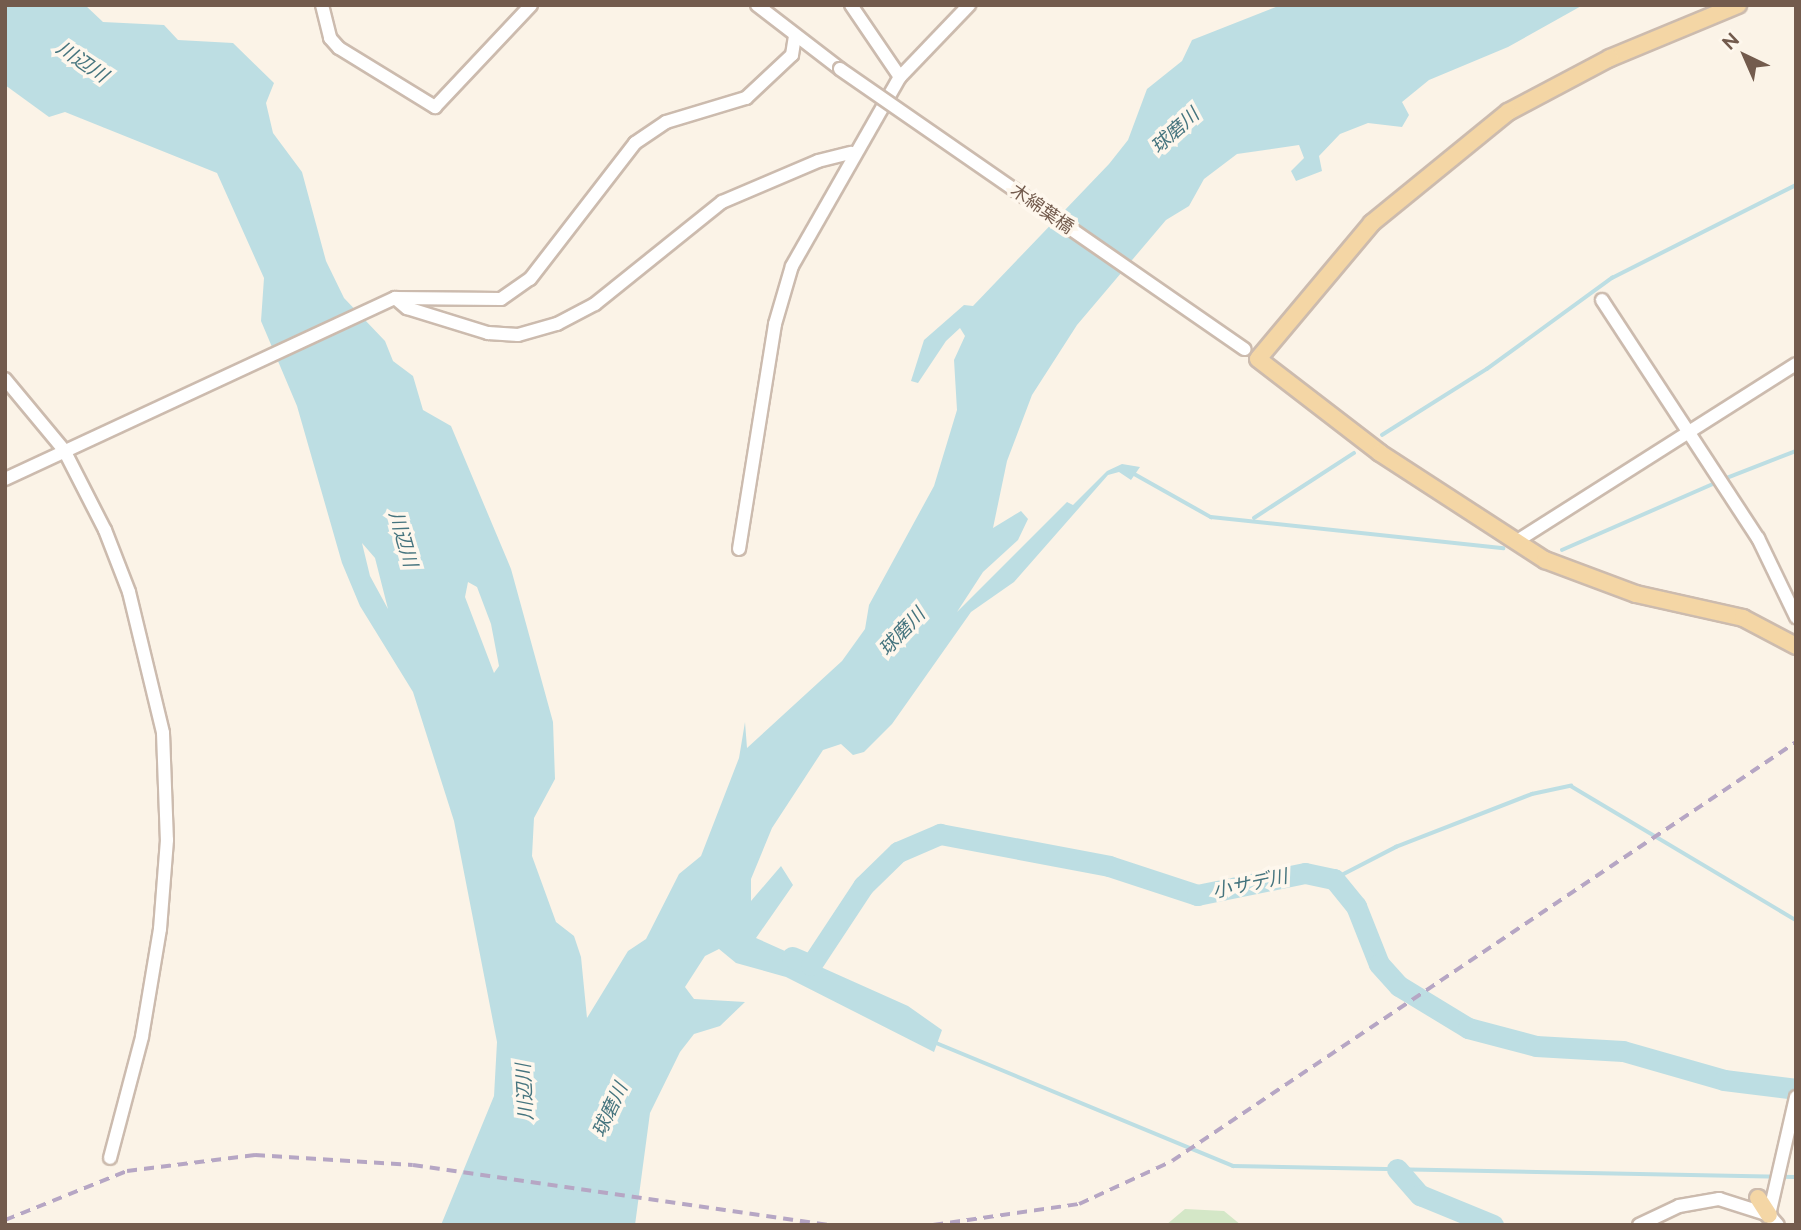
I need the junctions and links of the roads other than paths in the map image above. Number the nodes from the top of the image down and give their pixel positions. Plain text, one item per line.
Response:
1 (322, 5) edge
2 (531, 5) edge
3 (757, 5) edge
4 (851, 5) edge
5 (969, 5) edge
6 (1738, 5) edge
7 (795, 37) junction
8 (900, 77) junction
9 (851, 153) junction
10 (389, 300) junction
11 (1602, 300) dead end
12 (1252, 354) junction
13 (1796, 364) edge
14 (5, 379) edge
15 (1687, 435) junction
16 (64, 450) junction
17 (5, 479) edge
18 (1517, 541) junction
19 (739, 549) dead end
20 (1796, 617) edge
21 (1796, 646) edge
22 (1796, 1097) edge
23 (110, 1158) dead end
24 (1758, 1198) dead end
25 (1774, 1220) edge
26 (1639, 1225) edge

1 - 2 street
3 - 7 street, 木綿葉橋
4 - 8 street
5 - 8 street
6 - 12 main road
7 - 10 street
7 - 12 street, 木綿葉橋, bridge
8 - 9 street
9 - 10 street
9 - 19 street
10 - 16 street
11 - 15 street
12 - 18 main road
13 - 15 street
14 - 16 street
15 - 18 street
15 - 20 street
16 - 17 street
16 - 23 street
18 - 21 main road
22 - 25 street
24 - 25 main road
25 - 26 street

